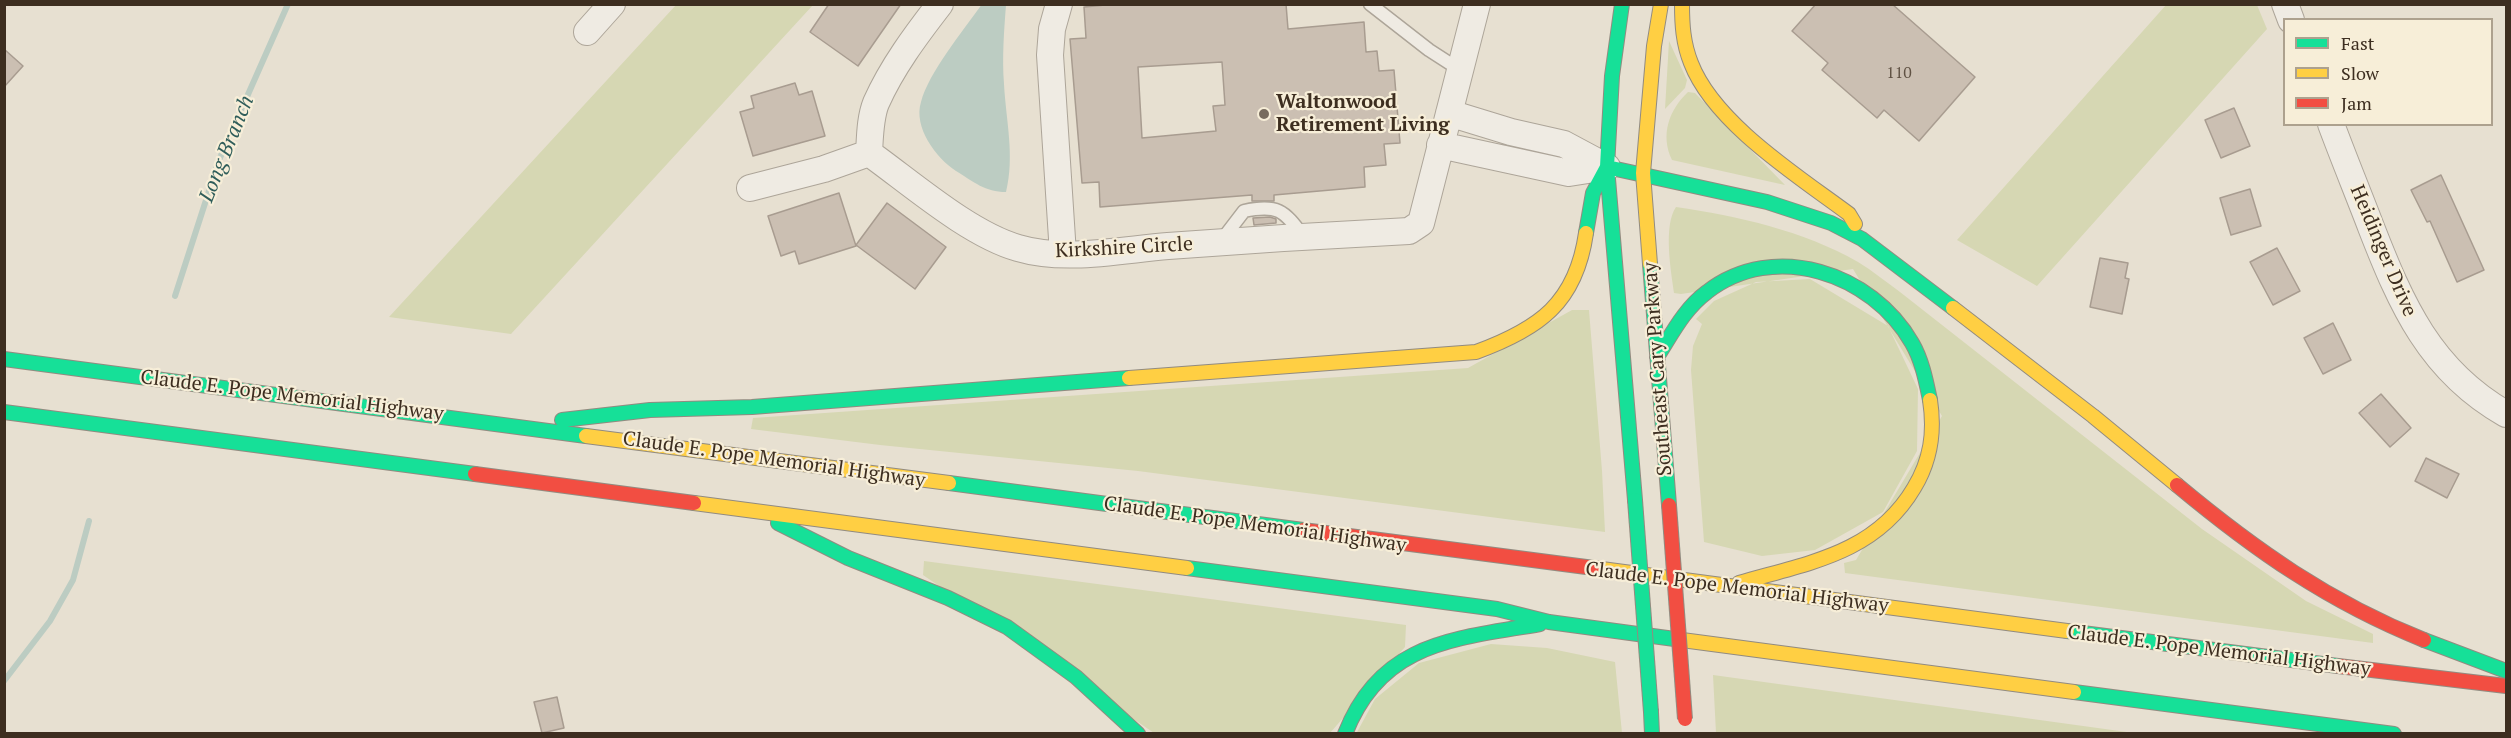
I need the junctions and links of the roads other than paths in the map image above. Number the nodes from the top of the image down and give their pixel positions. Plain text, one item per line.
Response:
1 (612, 4) edge
2 (940, 4) edge
3 (1059, 4) edge
4 (1370, 4) edge
5 (1477, 4) edge
6 (1622, 4) edge
7 (1661, 4) edge
8 (1682, 4) edge
9 (587, 32) dead end
10 (1460, 70) junction
11 (1449, 113) junction
12 (2332, 126) edge
13 (1440, 145) junction
14 (869, 153) junction
15 (1607, 167) junction
16 (1643, 173) junction
17 (750, 188) dead end
18 (1862, 239) junction
19 (1063, 254) junction
20 (1657, 357) junction
21 (4, 358) edge
22 (4, 412) edge
23 (2506, 414) edge
24 (514, 425) junction
25 (755, 511) junction
26 (1724, 587) junction
27 (1549, 622) junction
28 (2506, 671) edge
29 (2506, 686) edge
30 (1138, 734) edge
31 (1344, 734) edge
32 (1652, 734) edge
33 (1686, 734) edge
34 (2394, 734) edge

1 - 9 street
2 - 14 street
3 - 19 street
4 - 10 lane
5 - 10 street, Kirkshire Circle
6 - 15 main road, Southeast Cary Parkway
7 - 16 main road, Southeast Cary Parkway
8 - 18 main road
10 - 11 street, Kirkshire Circle
11 - 13 street, Kirkshire Circle
11 - 15 street
12 - 23 street, Heidinger Drive
13 - 15 street
13 - 19 street, Kirkshire Circle
14 - 17 street
14 - 19 street, Kirkshire Circle
15 - 16 main road
15 - 24 main road
15 - 32 main road, Southeast Cary Parkway, bridge
16 - 18 main road
16 - 20 main road, Southeast Cary Parkway
18 - 28 main road
20 - 26 main road
20 - 33 main road, Southeast Cary Parkway, bridge
21 - 24 main road, Claude E. Pope Memorial Highway
22 - 25 main road
24 - 26 main road, Claude E. Pope Memorial Highway
25 - 27 main road
25 - 30 main road
26 - 29 main road, Claude E. Pope Memorial Highway
27 - 31 main road
27 - 34 main road

